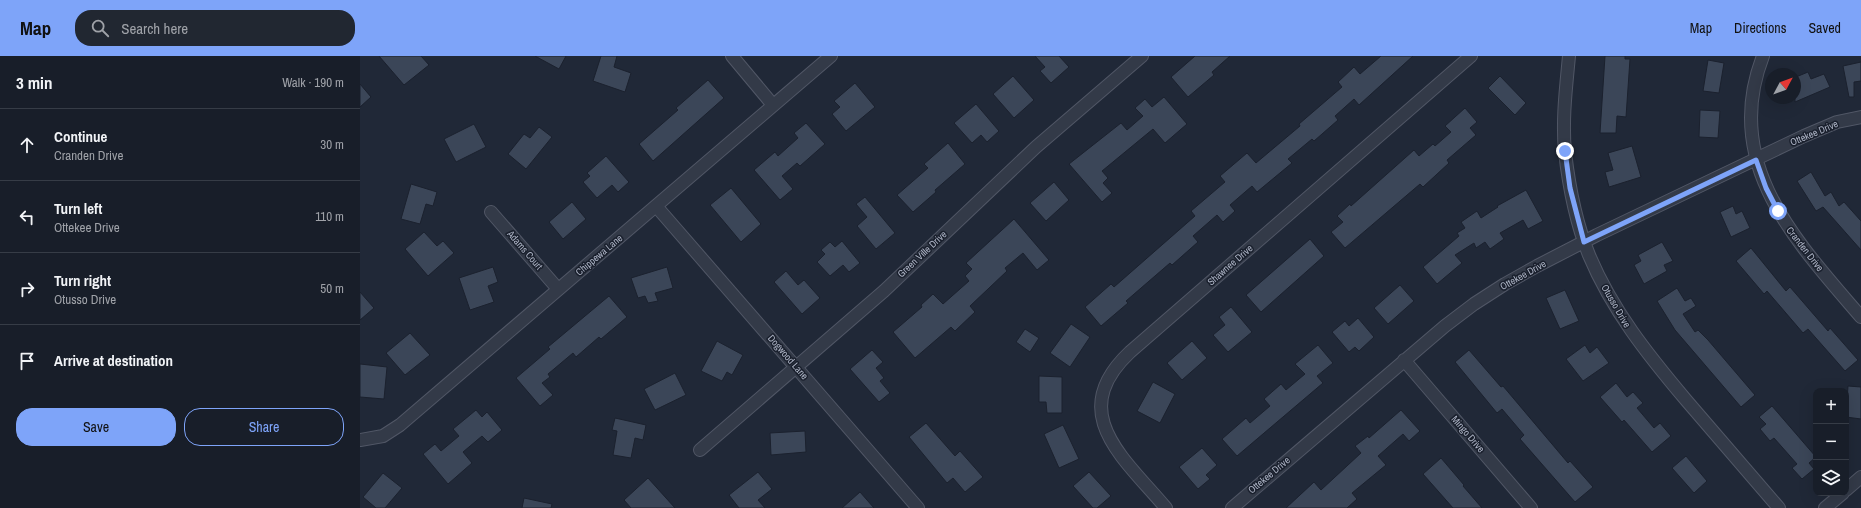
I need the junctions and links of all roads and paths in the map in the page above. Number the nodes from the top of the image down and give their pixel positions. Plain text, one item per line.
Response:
1 (732, 56) edge
2 (831, 56) edge
3 (1142, 56) edge
4 (1472, 56) edge
5 (1569, 56) edge
6 (1763, 56) edge
7 (773, 105) junction
8 (1861, 117) edge
9 (1756, 160) junction
10 (656, 206) junction
11 (490, 212) dead end
12 (1584, 242) junction
13 (558, 290) junction
14 (1861, 317) edge
15 (1404, 360) junction
16 (797, 367) junction
17 (360, 440) edge
18 (700, 450) dead end
19 (1861, 477) edge
20 (1849, 487) edge
21 (1840, 496) edge
22 (918, 508) edge
23 (1166, 508) edge
24 (1232, 508) edge
25 (1531, 508) edge
26 (1778, 508) edge
27 (1826, 508) edge

1 - 7 street
2 - 7 street, Chippewa Lane
3 - 16 street, Green Ville Drive
4 - 23 street, Shawnee Drive
5 - 12 street, Otusso Drive
6 - 9 street, Cranden Drive
7 - 10 street, Chippewa Lane
8 - 9 street, Ottekee Drive
9 - 12 street, Ottekee Drive
9 - 14 street, Cranden Drive
10 - 13 street, Chippewa Lane
10 - 16 street, Dogwood Lane
11 - 13 street, Adams Court
12 - 15 street, Ottekee Drive
12 - 26 street, Otusso Drive
13 - 17 street, Chippewa Lane
15 - 24 street, Ottekee Drive
15 - 25 street, Mingo Drive
16 - 18 street, Green Ville Drive
16 - 22 street, Dogwood Lane
19 - 20 street
21 - 27 street

